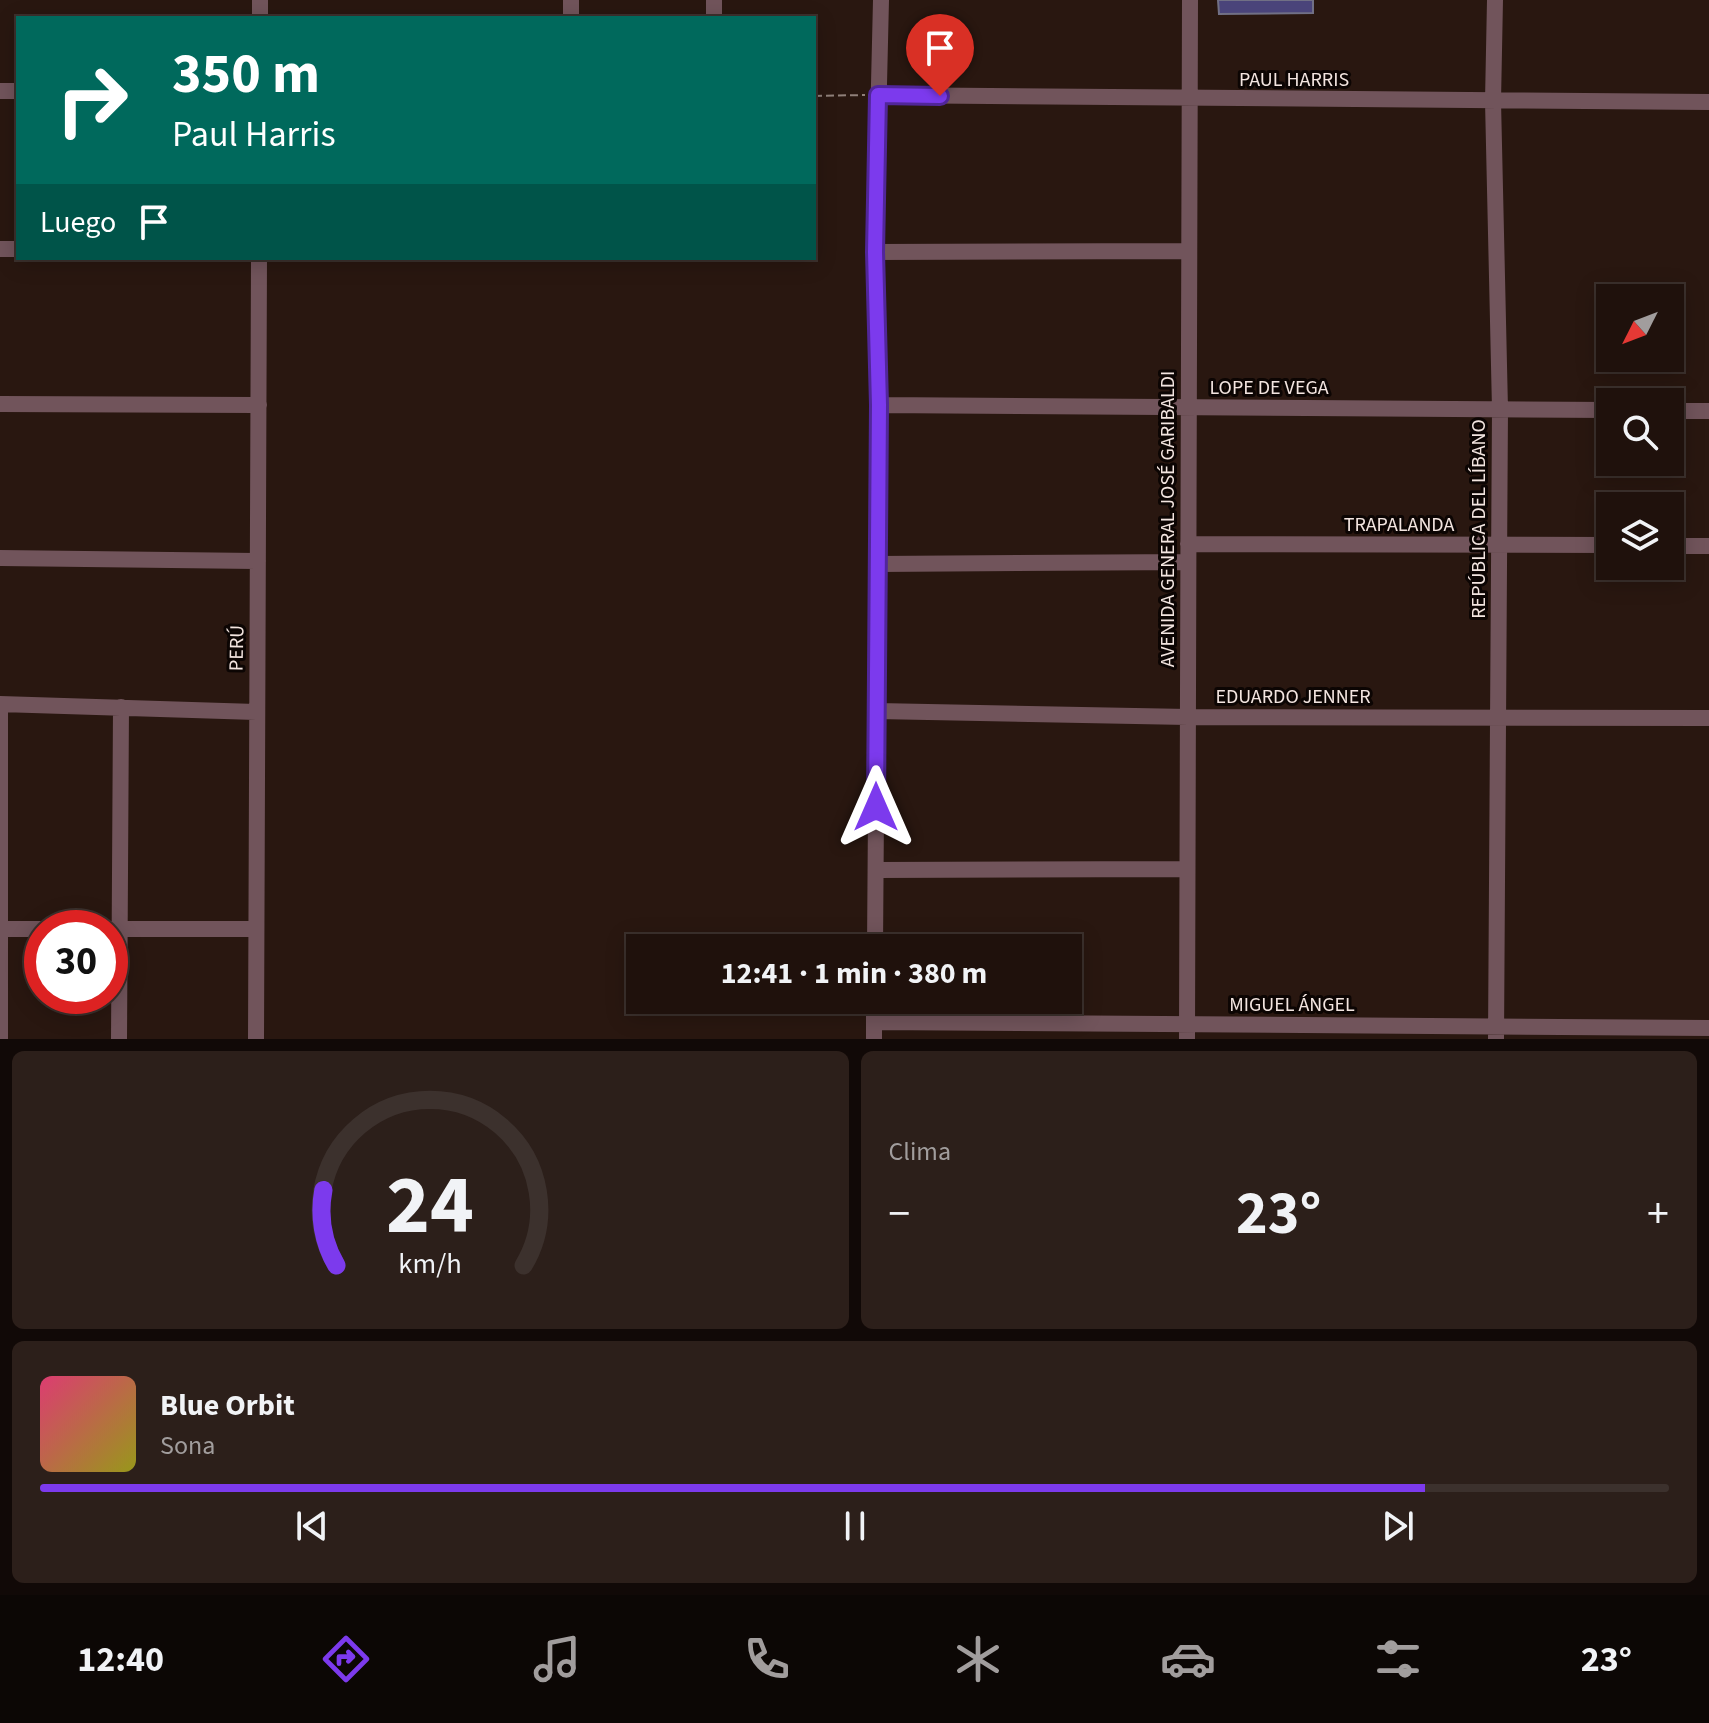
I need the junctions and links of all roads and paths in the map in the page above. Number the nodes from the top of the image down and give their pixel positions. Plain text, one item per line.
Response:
1 (881, 0) edge
2 (1190, 0) edge
3 (1495, 0) edge
4 (878, 95) junction
5 (816, 96) edge
6 (1190, 99) junction
7 (1493, 101) junction
8 (1709, 102) edge
9 (1189, 251) junction
10 (875, 252) junction
11 (259, 260) edge
12 (0, 404) edge
13 (259, 405) junction
14 (879, 405) junction
15 (1189, 407) junction
16 (1500, 409) junction
17 (1596, 410) edge
18 (1684, 411) edge
19 (1709, 411) edge
20 (1188, 544) junction
21 (1500, 545) junction
22 (1596, 545) edge
23 (1684, 546) edge
24 (1709, 546) edge
25 (0, 558) edge
26 (258, 561) junction
27 (1188, 562) junction
28 (878, 564) junction
29 (0, 704) edge
30 (121, 707) junction
31 (877, 711) junction
32 (256, 712) junction
33 (1188, 717) junction
34 (1498, 718) junction
35 (1709, 718) edge
36 (1187, 869) junction
37 (876, 870) junction
38 (116, 910) edge
39 (0, 929) edge
40 (24, 929) edge
41 (128, 929) edge
42 (256, 929) junction
43 (875, 934) edge
44 (118, 1014) edge
45 (1709, 1028) edge
46 (874, 1031) edge
47 (1187, 1032) edge
48 (1496, 1033) edge
49 (0, 1039) edge
50 (119, 1039) edge
51 (256, 1039) edge

1 - 4 street
2 - 6 street, AVENIDA GENERAL JOSÉ GARIBALDI
3 - 7 street, REPÚBLICA DEL LÍBANO
4 - 5 path
4 - 6 street, PAUL HARRIS
4 - 10 street
6 - 7 street, PAUL HARRIS
6 - 9 street, AVENIDA GENERAL JOSÉ GARIBALDI
7 - 8 street, PAUL HARRIS
7 - 16 street, REPÚBLICA DEL LÍBANO
9 - 10 street
9 - 15 street, AVENIDA GENERAL JOSÉ GARIBALDI
10 - 14 street
11 - 13 street, PERÚ
12 - 13 street
13 - 26 street, PERÚ
14 - 15 street, LOPE DE VEGA
14 - 28 street
15 - 16 street, LOPE DE VEGA
15 - 20 street, AVENIDA GENERAL JOSÉ GARIBALDI
16 - 17 street, LOPE DE VEGA
16 - 21 street, REPÚBLICA DEL LÍBANO
18 - 19 street
20 - 21 street, TRAPALANDA
20 - 27 street, AVENIDA GENERAL JOSÉ GARIBALDI
21 - 22 street, TRAPALANDA
21 - 34 street, REPÚBLICA DEL LÍBANO
23 - 24 street
25 - 26 street
26 - 32 street, PERÚ
27 - 28 street
27 - 33 street, AVENIDA GENERAL JOSÉ GARIBALDI
28 - 31 street
29 - 30 street
29 - 39 street
30 - 32 street
30 - 38 street
31 - 33 street, EDUARDO JENNER
31 - 37 street
32 - 42 street, PERÚ
33 - 34 street, EDUARDO JENNER
33 - 36 street, AVENIDA GENERAL JOSÉ GARIBALDI
34 - 35 street, EDUARDO JENNER
34 - 48 street, REPÚBLICA DEL LÍBANO
36 - 37 street
36 - 47 street, AVENIDA GENERAL JOSÉ GARIBALDI
37 - 43 street
39 - 40 street
39 - 49 street
41 - 42 street
42 - 51 street, PERÚ
44 - 50 street
45 - 48 street, MIGUEL ÁNGEL
46 - 47 street, MIGUEL ÁNGEL
47 - 48 street, MIGUEL ÁNGEL

